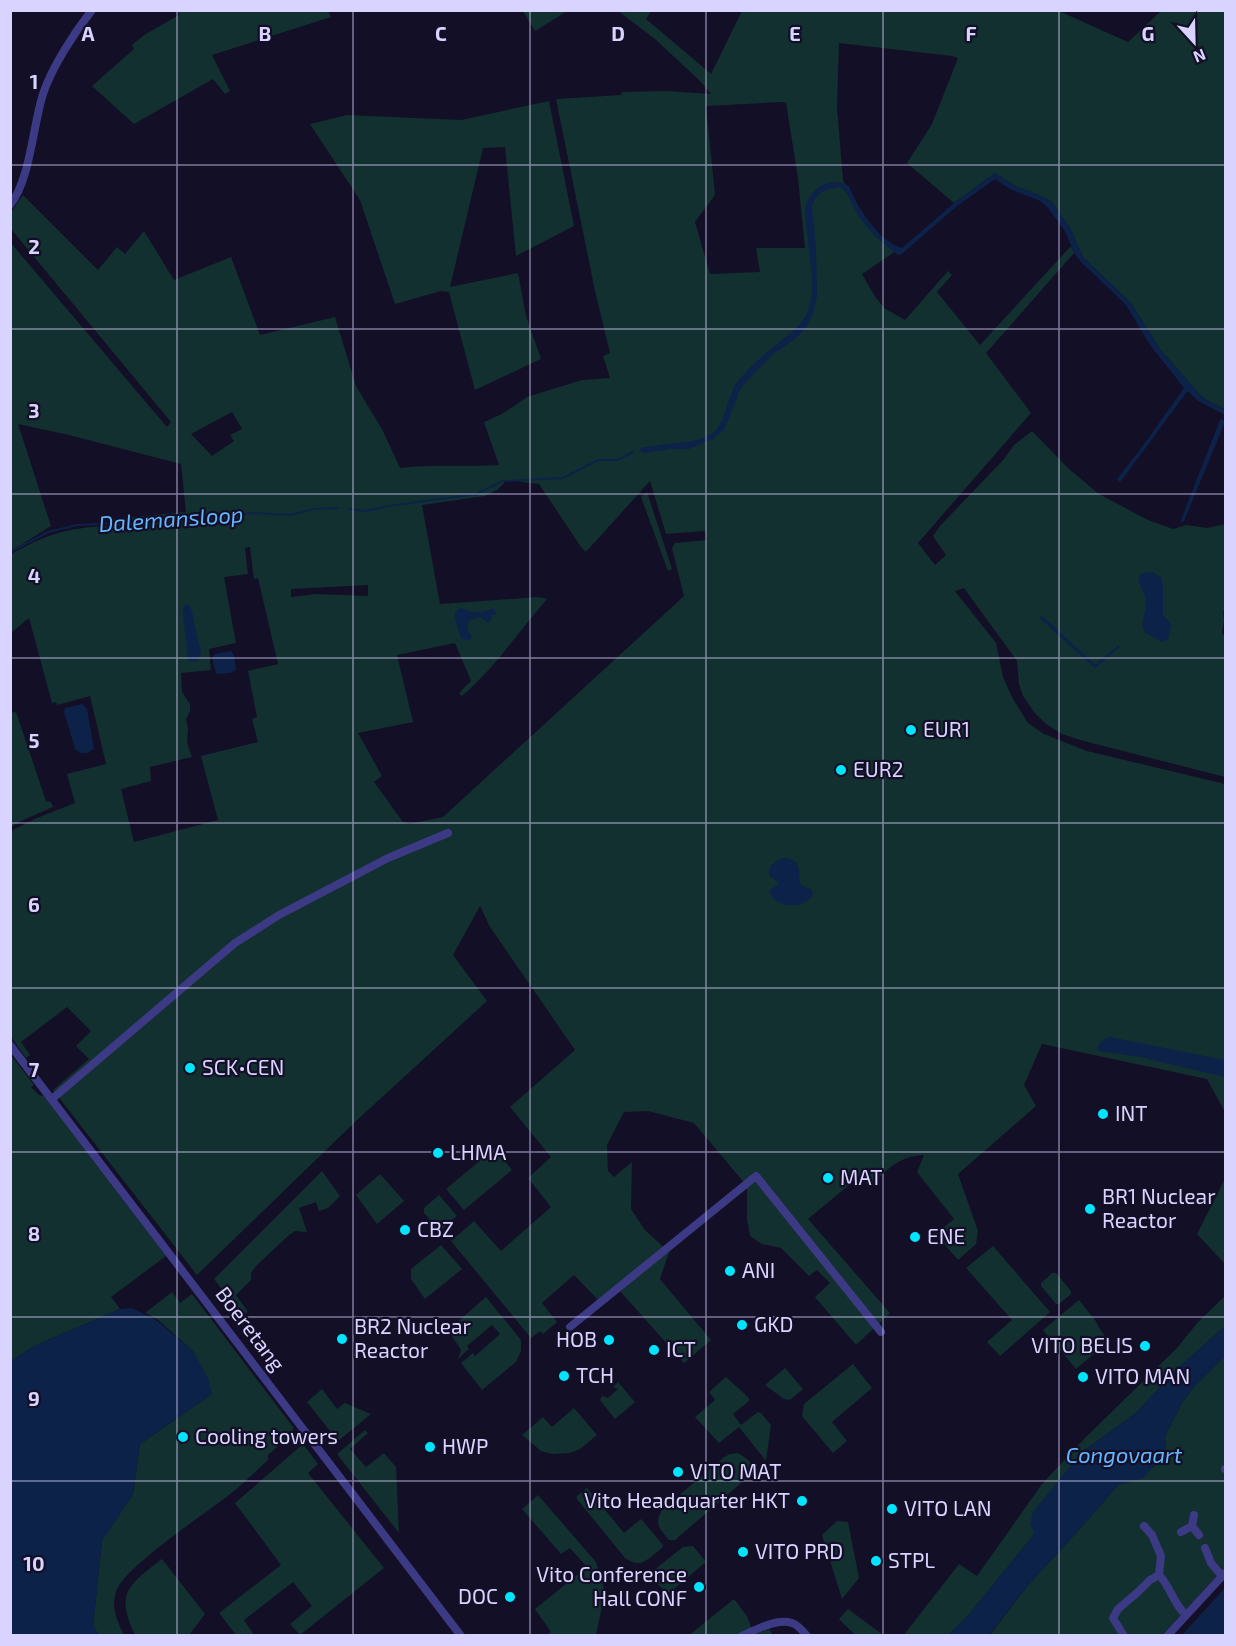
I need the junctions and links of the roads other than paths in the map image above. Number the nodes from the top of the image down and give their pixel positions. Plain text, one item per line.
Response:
1 (92, 10) edge
2 (10, 205) edge
3 (448, 833) dead end
4 (10, 1045) edge
5 (52, 1099) junction
6 (570, 1327) dead end
7 (881, 1332) dead end
8 (1194, 1515) dead end
9 (1192, 1526) junction
10 (1144, 1527) dead end
11 (1181, 1532) dead end
12 (1199, 1535) dead end
13 (1205, 1548) dead end
14 (1224, 1574) edge
15 (1160, 1575) junction
16 (1186, 1615) junction
17 (461, 1635) edge
18 (742, 1635) edge
19 (807, 1635) edge
20 (1124, 1635) edge
21 (1167, 1635) edge

1 - 2 street
3 - 5 street
4 - 5 street, Boeretang
5 - 17 street, Boeretang
6 - 7 street
8 - 9 street
9 - 11 street
9 - 12 street
10 - 15 street
13 - 14 street
14 - 16 street
15 - 16 street
15 - 20 street
16 - 21 street
18 - 19 street

